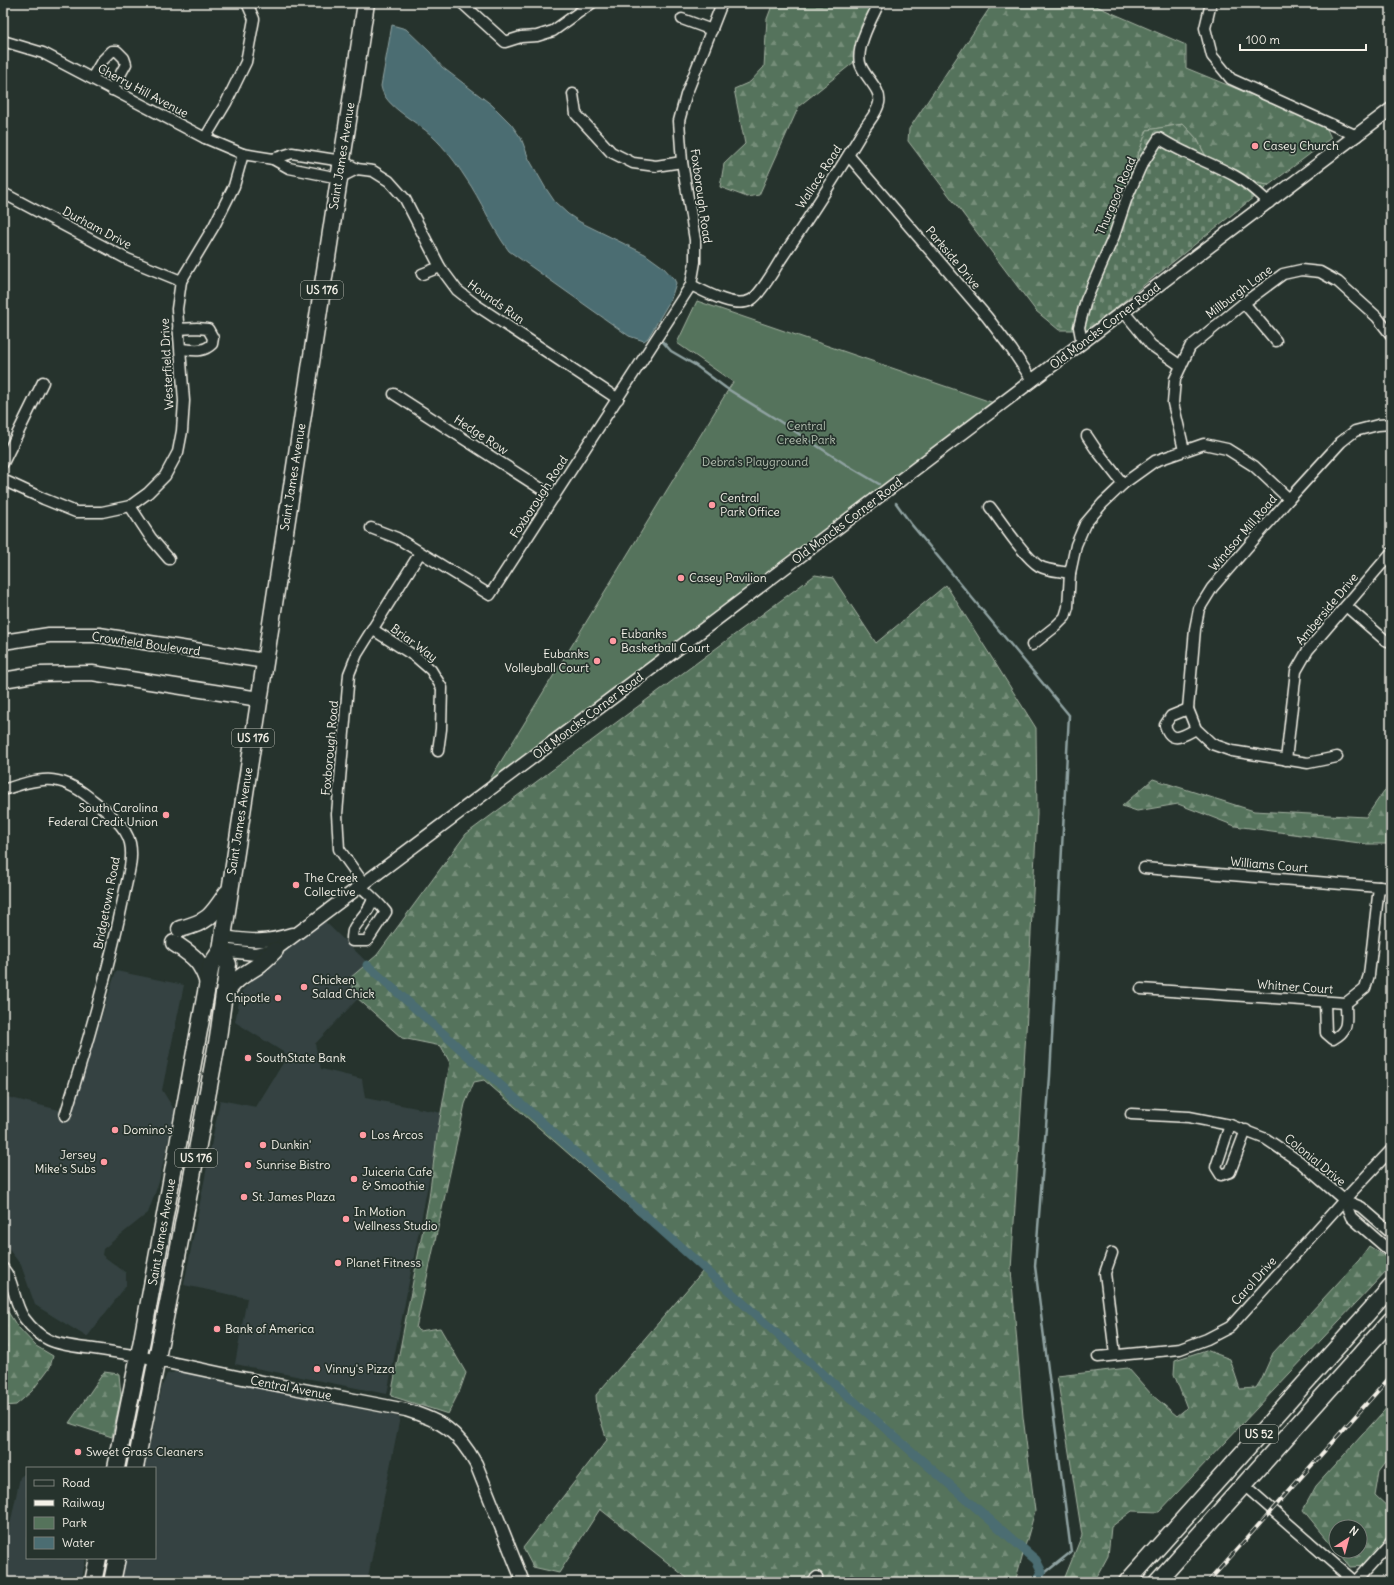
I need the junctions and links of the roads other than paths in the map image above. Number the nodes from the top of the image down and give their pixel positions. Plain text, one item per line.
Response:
1 (247, 3) edge
2 (366, 3) edge
3 (462, 3) edge
4 (592, 3) edge
5 (722, 3) edge
6 (879, 3) edge
7 (1211, 3) edge
8 (682, 19) dead end
9 (712, 30) junction
10 (3, 41) edge
11 (92, 78) junction
12 (112, 90) junction
13 (573, 94) dead end
14 (1391, 110) edge
15 (1357, 136) junction
16 (205, 138) junction
17 (243, 154) junction
18 (849, 156) junction
19 (273, 159) junction
20 (342, 161) junction
21 (682, 162) junction
22 (357, 169) junction
23 (339, 178) junction
24 (3, 193) edge
25 (1269, 203) junction
26 (440, 267) junction
27 (422, 274) dead end
28 (181, 281) junction
29 (691, 285) junction
30 (1244, 303) junction
31 (1124, 312) junction
32 (178, 329) junction
33 (1391, 335) edge
34 (1276, 341) dead end
35 (1082, 342) junction
36 (181, 349) junction
37 (1181, 366) junction
38 (1032, 380) junction
39 (43, 382) dead end
40 (394, 394) dead end
41 (618, 399) junction
42 (1391, 424) edge
43 (1087, 436) dead end
44 (1184, 450) junction
45 (3, 463) edge
46 (3, 480) edge
47 (1123, 484) junction
48 (554, 497) junction
49 (1289, 499) junction
50 (130, 506) junction
51 (990, 507) dead end
52 (371, 528) dead end
53 (420, 553) junction
54 (1391, 553) edge
55 (168, 559) dead end
56 (1070, 573) junction
57 (1346, 606) junction
58 (372, 629) junction
59 (3, 642) edge
60 (1391, 642) edge
61 (1032, 645) dead end
62 (265, 661) junction
63 (3, 680) edge
64 (259, 699) junction
65 (1188, 710) junction
66 (1196, 729) junction
67 (438, 751) dead end
68 (1337, 757) dead end
69 (1286, 760) junction
70 (3, 790) edge
71 (1144, 868) dead end
72 (362, 886) junction
73 (1379, 887) junction
74 (1391, 888) edge
75 (230, 890) junction
76 (373, 898) dead end
77 (301, 931) junction
78 (222, 944) junction
79 (275, 950) junction
80 (208, 983) junction
81 (1141, 989) dead end
82 (224, 999) junction
83 (1325, 1003) junction
84 (1346, 1003) junction
85 (1131, 1114) dead end
86 (65, 1116) dead end
87 (1230, 1125) junction
88 (1246, 1130) junction
89 (1391, 1150) edge
90 (1344, 1200) junction
91 (1391, 1233) edge
92 (1391, 1252) edge
93 (1112, 1253) dead end
94 (3, 1268) edge
95 (1391, 1287) edge
96 (1391, 1320) edge
97 (1115, 1354) junction
98 (138, 1356) junction
99 (1098, 1357) dead end
100 (157, 1360) junction
101 (1260, 1433) junction
102 (116, 1467) edge
103 (135, 1467) edge
104 (1244, 1485) junction
105 (1189, 1512) junction
106 (1391, 1542) edge
107 (98, 1559) edge
108 (117, 1559) edge
109 (93, 1582) edge
110 (112, 1582) edge
111 (523, 1582) edge
112 (1127, 1582) edge
113 (1157, 1582) edge
114 (1355, 1582) edge

1 - 16 street
2 - 20 main road, Saint James Avenue / US 176
3 - 4 street
5 - 9 street, Foxborough Road
6 - 18 street, Wallace Road
7 - 15 street
8 - 9 street
9 - 21 street, Foxborough Road
10 - 11 street, Cherry Hill Avenue
11 - 12 street, Cherry Hill Avenue
11 - 12 street
12 - 16 street, Cherry Hill Avenue
13 - 21 street
14 - 15 street, Old Moncks Corner Road
15 - 25 street, Old Moncks Corner Road
16 - 17 street, Cherry Hill Avenue
17 - 19 street, Cherry Hill Avenue
17 - 28 street, Westerfield Drive
18 - 29 street, Wallace Road
18 - 38 street, Parkside Drive
19 - 20 street, Cherry Hill Avenue
19 - 23 street, Cherry Hill Avenue
20 - 22 street, Hounds Run
20 - 23 main road, Saint James Avenue / US 176
21 - 29 street, Foxborough Road
22 - 23 street
22 - 26 street, Hounds Run
23 - 62 main road, Saint James Avenue / US 176
24 - 28 street, Durham Drive
25 - 31 street, Old Moncks Corner Road
25 - 35 street, Thurgood Road
26 - 27 street
26 - 41 street, Hounds Run
28 - 32 street, Westerfield Drive
29 - 41 street, Foxborough Road
30 - 33 street, Millburgh Lane
30 - 34 street
30 - 37 street, Millburgh Lane
31 - 35 street, Old Moncks Corner Road
31 - 37 street
32 - 36 street, Westerfield Drive
32 - 36 street
35 - 38 street, Old Moncks Corner Road
36 - 50 street, Westerfield Drive
37 - 44 street, Millburgh Lane
38 - 72 street, Old Moncks Corner Road
39 - 45 street
40 - 48 street, Hedge Row
41 - 48 street, Foxborough Road
42 - 49 street, Windsor Mill Road
43 - 47 street
44 - 47 street
44 - 49 street
46 - 50 street, Westerfield Drive
47 - 56 street
48 - 53 street, Foxborough Road
49 - 65 street, Windsor Mill Road
50 - 55 street
51 - 56 street
52 - 53 street
53 - 58 street, Foxborough Road
54 - 57 street, Amberside Drive
56 - 61 street
57 - 60 street
57 - 69 street, Amberside Drive
58 - 67 street, Briar Way
58 - 72 street, Foxborough Road
59 - 62 main road, Crowfield Boulevard
62 - 64 main road, Saint James Avenue / US 176
63 - 64 main road
64 - 75 main road, Saint James Avenue / US 176
65 - 66 street
65 - 66 street
66 - 69 street
68 - 69 street
70 - 86 street, Bridgetown Road
71 - 73 street, Williams Court
72 - 76 street, Foxborough Road
72 - 77 street, Old Moncks Corner Road
73 - 74 street, Williams Court
73 - 84 street, Whitner Court
75 - 78 main road, Saint James Avenue / US 176
75 - 80 main road
77 - 78 street
77 - 79 street, Old Moncks Corner Road
78 - 79 street
78 - 80 main road, Saint James Avenue
78 - 82 main road, Saint James Avenue / US 176
79 - 82 main road
80 - 98 main road, Saint James Avenue
81 - 83 street, Whitner Court
82 - 100 main road, Saint James Avenue / US 176
83 - 84 street, Whitner Court
83 - 84 street
85 - 87 street, Colonial Drive
87 - 88 street, Colonial Drive
87 - 88 street
88 - 90 street, Colonial Drive
89 - 90 street, Carol Drive
90 - 91 street, Colonial Drive
90 - 92 street, Colonial Drive
90 - 97 street, Carol Drive
93 - 97 street
94 - 98 street, Central Avenue
95 - 101 main road, US 52
96 - 104 main road, US 52
97 - 99 street, Carol Drive
98 - 100 street, Central Avenue
98 - 102 main road, Saint James Avenue
100 - 103 main road, Saint James Avenue / US 176
100 - 111 street, Central Avenue
101 - 104 main road
101 - 105 main road, US 52
104 - 105 main road
104 - 113 main road, US 52
104 - 114 street
105 - 112 main road, US 52
106 - 114 street
107 - 109 main road
108 - 110 main road

